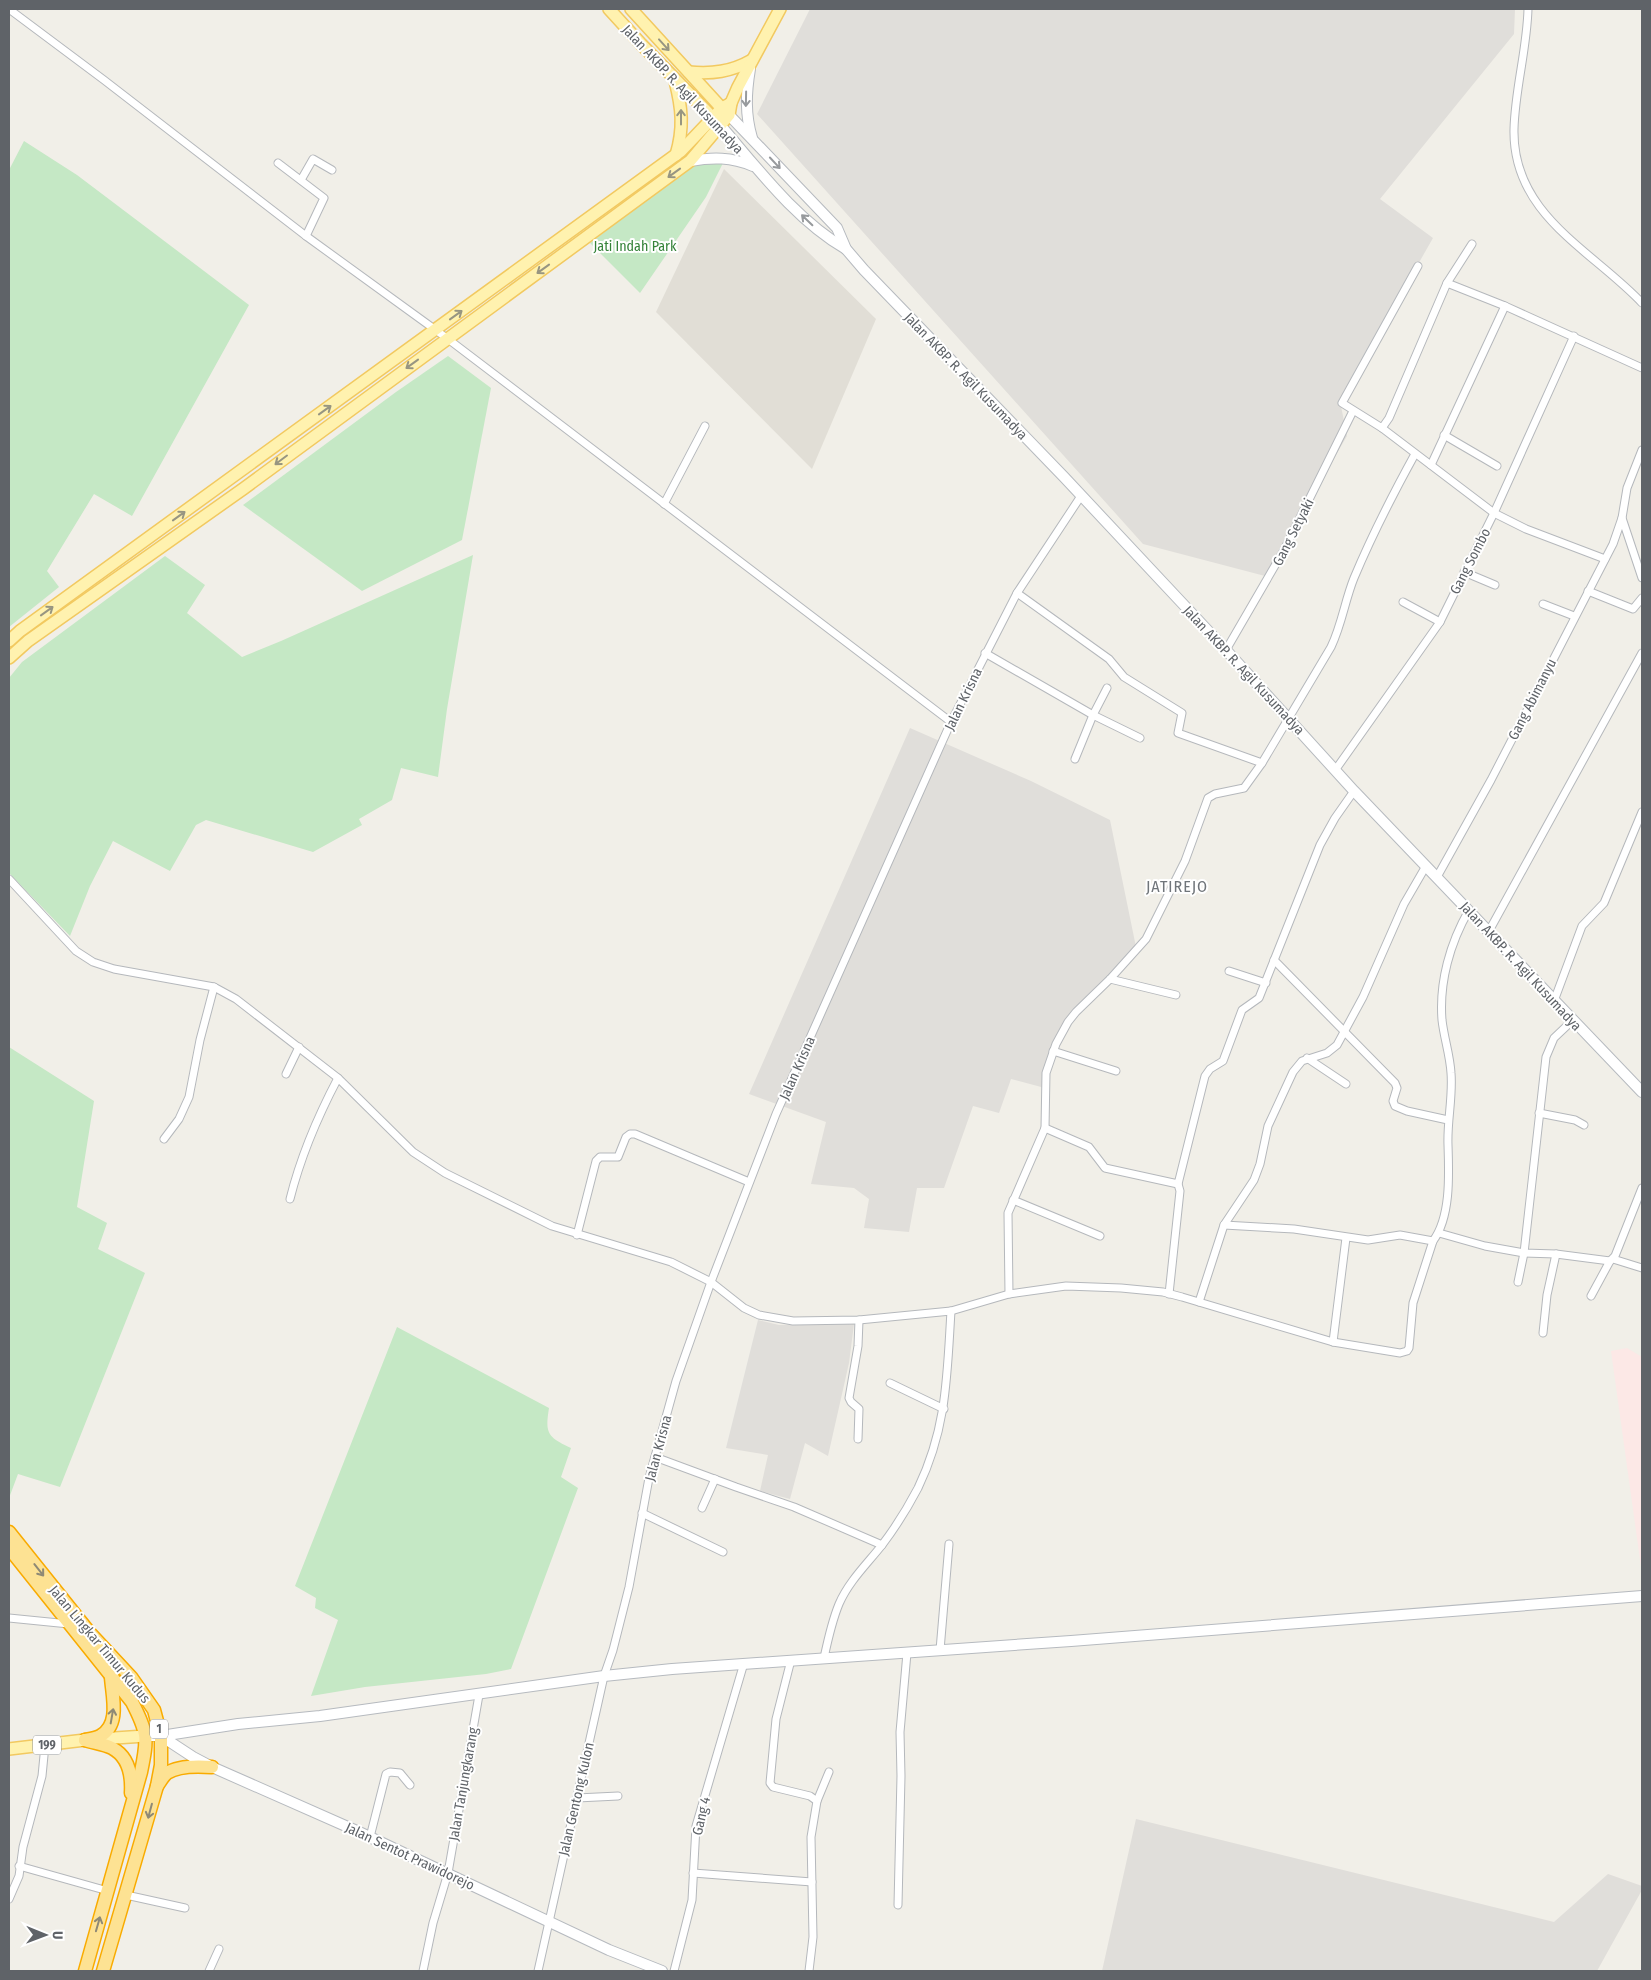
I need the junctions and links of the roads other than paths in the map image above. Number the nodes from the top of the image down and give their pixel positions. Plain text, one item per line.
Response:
1 (9, 9) edge
2 (608, 9) edge
3 (632, 9) edge
4 (780, 9) edge
5 (1528, 9) edge
6 (752, 60) junction
7 (689, 72) junction
8 (674, 79) junction
9 (727, 109) junction
10 (717, 122) junction
11 (752, 138) junction
12 (676, 155) junction
13 (690, 161) junction
14 (278, 163) dead end
15 (756, 167) junction
16 (332, 170) dead end
17 (301, 180) junction
18 (306, 236) junction
19 (1472, 244) dead end
20 (846, 249) junction
21 (1418, 266) dead end
22 (1447, 283) junction
23 (1642, 302) edge
24 (1505, 306) junction
25 (436, 330) junction
26 (1574, 336) junction
27 (448, 339) junction
28 (1642, 368) edge
29 (1353, 411) junction
30 (705, 426) dead end
31 (1382, 428) junction
32 (1444, 435) junction
33 (1642, 450) edge
34 (1415, 454) junction
35 (1430, 465) junction
36 (1497, 466) dead end
37 (1081, 496) junction
38 (664, 504) junction
39 (1494, 513) junction
40 (1622, 518) junction
41 (1605, 559) junction
42 (1464, 572) junction
43 (1642, 578) edge
44 (1496, 585) dead end
45 (1588, 591) junction
46 (1018, 592) junction
47 (1642, 598) edge
48 (1403, 602) dead end
49 (1543, 604) dead end
50 (1574, 616) junction
51 (1440, 622) junction
52 (9, 641) edge
53 (1226, 650) junction
54 (985, 653) junction
55 (1642, 653) edge
56 (9, 658) edge
57 (1107, 688) dead end
58 (1093, 715) junction
59 (1289, 719) junction
60 (951, 722) junction
61 (1140, 738) dead end
62 (1075, 759) dead end
63 (1262, 763) junction
64 (1336, 769) junction
65 (1354, 791) junction
66 (1642, 812) edge
67 (1640, 823) edge
68 (1426, 866) junction
69 (1437, 877) junction
70 (9, 879) edge
71 (1469, 910) junction
72 (1488, 930) junction
73 (1274, 960) junction
74 (1229, 972) dead end
75 (1110, 979) junction
76 (1266, 983) junction
77 (214, 987) junction
78 (1176, 995) dead end
79 (1554, 1001) junction
80 (1573, 1020) junction
81 (1344, 1033) junction
82 (299, 1047) junction
83 (1053, 1051) junction
84 (1307, 1058) junction
85 (1116, 1070) dead end
86 (286, 1074) dead end
87 (338, 1078) junction
88 (1346, 1084) dead end
89 (1642, 1092) edge
90 (1539, 1113) junction
91 (1448, 1120) junction
92 (1584, 1125) dead end
93 (1046, 1128) junction
94 (164, 1139) dead end
95 (749, 1182) junction
96 (1178, 1184) junction
97 (1642, 1188) edge
98 (290, 1199) dead end
99 (1012, 1200) junction
100 (1224, 1225) junction
101 (1439, 1233) junction
102 (577, 1235) junction
103 (1100, 1236) dead end
104 (1346, 1238) junction
105 (1433, 1241) junction
106 (1524, 1253) junction
107 (1556, 1254) junction
108 (1611, 1260) junction
109 (1642, 1268) edge
110 (711, 1282) junction
111 (1518, 1282) dead end
112 (1009, 1294) junction
113 (1169, 1294) junction
114 (1591, 1296) dead end
115 (1199, 1302) junction
116 (951, 1310) junction
117 (859, 1320) junction
118 (1543, 1333) dead end
119 (1333, 1342) junction
120 (890, 1383) dead end
121 (944, 1409) junction
122 (858, 1439) dead end
123 (655, 1457) junction
124 (715, 1479) junction
125 (702, 1508) dead end
126 (642, 1513) junction
127 (9, 1532) edge
128 (949, 1544) dead end
129 (882, 1545) junction
130 (9, 1548) edge
131 (724, 1552) dead end
132 (1642, 1596) edge
133 (9, 1618) edge
134 (69, 1624) junction
135 (940, 1650) junction
136 (907, 1652) junction
137 (824, 1658) junction
138 (791, 1660) junction
139 (744, 1664) junction
140 (604, 1676) junction
141 (111, 1677) junction
142 (479, 1695) junction
143 (145, 1736) junction
144 (160, 1736) junction
145 (85, 1740) junction
146 (45, 1745) junction
147 (9, 1749) edge
148 (212, 1766) junction
149 (829, 1772) dead end
150 (410, 1785) dead end
151 (157, 1786) junction
152 (618, 1796) dead end
153 (577, 1798) junction
154 (817, 1800) junction
155 (129, 1817) junction
156 (370, 1838) junction
157 (19, 1866) junction
158 (448, 1873) junction
159 (693, 1873) junction
160 (812, 1882) junction
161 (108, 1891) junction
162 (126, 1895) junction
163 (9, 1899) edge
164 (898, 1905) dead end
165 (185, 1908) dead end
166 (549, 1921) junction
167 (219, 1949) dead end
168 (85, 1971) edge
169 (103, 1971) edge
170 (209, 1971) edge
171 (423, 1971) edge
172 (538, 1971) edge
173 (662, 1971) edge
174 (674, 1971) edge
175 (808, 1971) edge

1 - 18 street
2 - 8 main road, Jalan AKBP. R. Agil Kusumadya
3 -> 7 main road, Jalan AKBP. R. Agil Kusumadya
4 - 6 main road
5 - 23 street
6 - 7 main road
6 - 9 main road
6 -> 11 main road
7 - 9 main road, Jalan AKBP. R. Agil Kusumadya
8 - 10 main road, Jalan AKBP. R. Agil Kusumadya
12 -> 8 main road
9 - 10 main road
9 - 11 main road, Jalan AKBP. R. Agil Kusumadya
10 - 12 main road
10 - 13 main road
10 - 15 main road, Jalan AKBP. R. Agil Kusumadya
11 -> 20 main road, Jalan AKBP. R. Agil Kusumadya
25 -> 12 main road
13 - 15 main road
13 -> 27 main road
14 - 17 street
20 -> 15 main road, Jalan AKBP. R. Agil Kusumadya
16 - 17 street
17 - 18 street
18 - 25 street
19 - 22 street
20 - 37 main road, Jalan AKBP. R. Agil Kusumadya
21 - 29 street
22 - 24 street
22 - 31 street
24 - 26 street
24 - 32 street
25 - 27 street
52 -> 25 main road
26 - 28 street
26 - 39 street, Gang Sombo
27 - 38 street
27 -> 56 main road
29 - 31 street
29 - 53 street, Gang Setyaki
30 - 38 street
31 - 34 street
32 - 35 street
32 - 36 street
33 - 40 street, Gang Abimanyu
34 - 35 street
34 - 59 street
35 - 39 street
37 - 46 street, Jalan Krisna
37 - 53 main road, Jalan AKBP. R. Agil Kusumadya
38 - 60 street
39 - 41 street
39 - 42 street, Gang Sombo
40 - 41 street, Gang Abimanyu
40 - 43 street
41 - 45 street, Gang Abimanyu
42 - 44 street
42 - 51 street, Gang Sombo
45 - 47 street
45 - 50 street, Gang Abimanyu
46 - 54 street, Jalan Krisna
46 - 63 street
48 - 51 street
49 - 50 street
50 - 69 street, Gang Abimanyu
51 - 64 street, Gang Sombo
53 - 59 main road, Jalan AKBP. R. Agil Kusumadya
54 - 58 street
54 - 60 street, Jalan Krisna
55 - 72 street
57 - 58 street
58 - 61 street
58 - 62 street
59 - 63 street
59 - 64 main road, Jalan AKBP. R. Agil Kusumadya
60 - 95 street, Jalan Krisna
63 - 75 street
64 - 65 main road, Jalan AKBP. R. Agil Kusumadya
65 - 68 main road, Jalan AKBP. R. Agil Kusumadya
65 - 73 street
66 - 67 street
67 - 79 street
68 - 69 main road, Jalan AKBP. R. Agil Kusumadya
68 - 81 street
69 - 71 main road, Jalan AKBP. R. Agil Kusumadya
70 - 77 street
71 - 72 main road, Jalan AKBP. R. Agil Kusumadya
71 - 91 street
72 - 79 main road, Jalan AKBP. R. Agil Kusumadya
73 - 76 street
73 - 81 street
74 - 76 street
75 - 78 street
75 - 83 street
76 - 96 street
77 - 82 street
77 - 94 street
79 - 80 main road, Jalan AKBP. R. Agil Kusumadya
80 - 89 main road, Jalan AKBP. R. Agil Kusumadya
80 - 90 street
81 - 84 street
81 - 91 street
82 - 86 street
82 - 87 street
83 - 85 street
83 - 93 street
84 - 88 street
84 - 100 street
87 - 98 street
87 - 102 street
90 - 92 street
90 - 106 street
91 - 101 street
93 - 96 street
93 - 99 street
95 - 102 street
95 - 110 street, Jalan Krisna
96 - 113 street
97 - 108 street
99 - 103 street
99 - 112 street
100 - 104 street
100 - 115 street
101 - 105 street
101 - 106 street
102 - 110 street
104 - 105 street
104 - 119 street
105 - 119 street
106 - 107 street
106 - 111 street
107 - 108 street
107 - 118 street
108 - 109 street
108 - 114 street
110 - 117 street
110 - 123 street, Jalan Krisna
112 - 113 street
112 - 116 street
113 - 115 street
115 - 119 street
116 - 117 street
116 - 121 street
117 - 122 street
120 - 121 street
121 - 129 street
123 - 124 street
123 - 126 street, Jalan Krisna
124 - 125 street
124 - 129 street
126 - 131 street
126 - 140 street, Jalan Krisna
127 -> 144 highway, Jalan Lingkar Timur Kudus / 1
128 - 135 street
129 - 137 street
130 - 134 highway, Jalan Lingkar Timur Kudus / 1
132 - 135 main road
133 - 134 street
134 - 141 highway, Jalan Lingkar Timur Kudus / 1
135 - 136 main road
136 - 137 main road
136 - 164 street
137 - 138 main road
138 - 139 main road
138 - 154 street
139 - 140 main road
139 - 159 street, Gang 4
140 - 142 main road
140 - 153 street, Jalan Gentong Kulon
141 - 143 highway, Jalan Lingkar Timur Kudus / 1
145 -> 141 highway
142 - 144 main road
142 - 158 street, Jalan Tanjungkarang
143 - 144 main road
143 - 145 main road, 199
143 - 155 highway, Jalan Lingkar Timur Kudus / 1
144 - 148 main road, Jalan Sentot Prawidorejo
144 - 151 highway, Jalan Lingkar Timur Kudus / 1
145 - 146 main road, 199
145 - 155 highway
146 - 147 main road, 199
146 - 157 street
148 - 151 highway
148 - 156 main road, Jalan Sentot Prawidorejo
149 - 154 street
150 - 156 street
151 -> 162 highway, Jalan Lingkar Timur Kudus / 1
152 - 153 street
153 - 166 street, Jalan Gentong Kulon
154 - 160 street
155 - 161 highway, Jalan Lingkar Timur Kudus / 1
156 - 158 main road, Jalan Sentot Prawidorejo
157 - 161 street
157 - 163 street
158 - 166 main road, Jalan Sentot Prawidorejo
158 - 171 street, Jalan Tanjungkarang
159 - 160 street
159 - 174 street, Gang 4
160 - 175 street
168 -> 161 highway, Jalan Lingkar Timur Kudus / 1
162 - 165 street
162 - 169 highway, Jalan Lingkar Timur Kudus / 1
166 - 172 street, Jalan Gentong Kulon
166 - 173 main road, Jalan Sentot Prawidorejo
167 - 170 street

